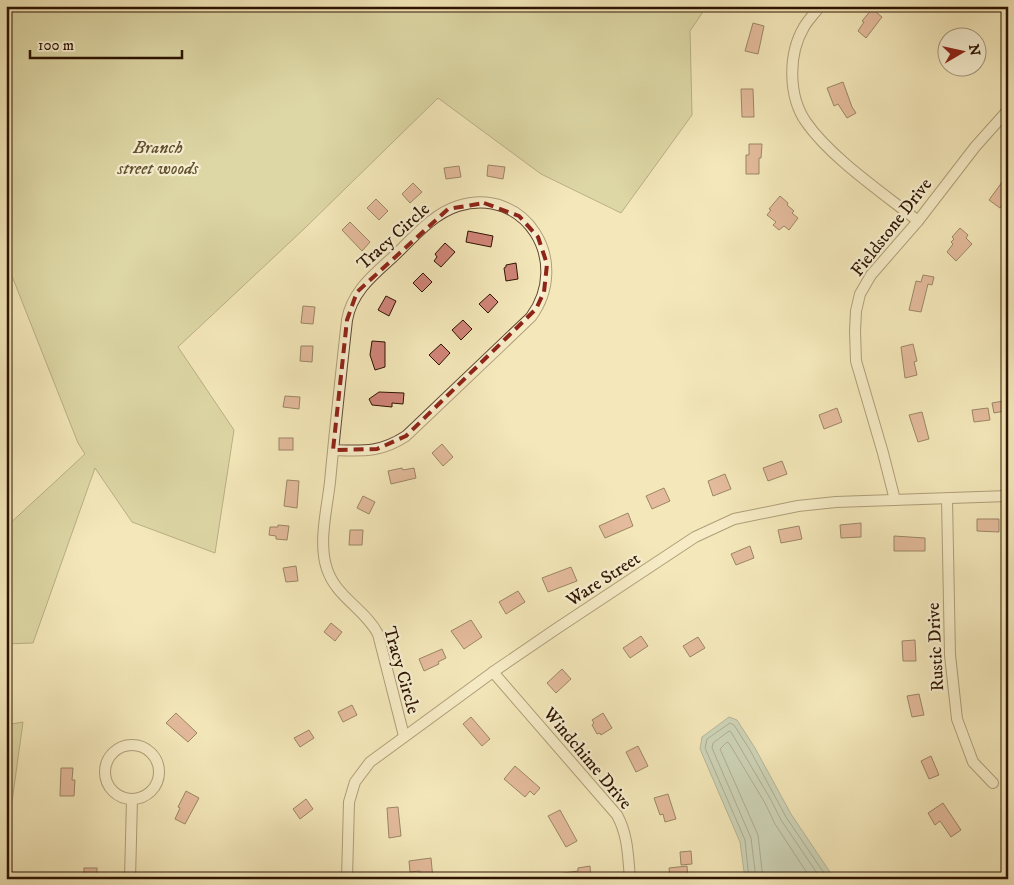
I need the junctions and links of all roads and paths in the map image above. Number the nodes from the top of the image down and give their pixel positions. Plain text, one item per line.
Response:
1 (820, 6) edge
2 (1008, 110) edge
3 (918, 221) junction
4 (333, 450) junction
5 (1008, 496) edge
6 (947, 499) junction
7 (895, 500) junction
8 (493, 672) junction
9 (404, 736) junction
10 (993, 783) dead end
11 (132, 799) junction
12 (130, 879) edge
13 (347, 879) edge
14 (630, 879) edge

1 - 3 street
2 - 3 street, Fieldstone Drive
3 - 7 street, Fieldstone Drive
4 - 4 street, Tracy Circle
4 - 9 street, Tracy Circle
5 - 6 street, Ware Street
6 - 7 street, Ware Street
6 - 10 street, Rustic Drive
7 - 8 street, Ware Street
8 - 9 street, Ware Street
8 - 14 street, Windchime Drive
9 - 13 street, Ware Street
11 - 11 street
11 - 12 street

